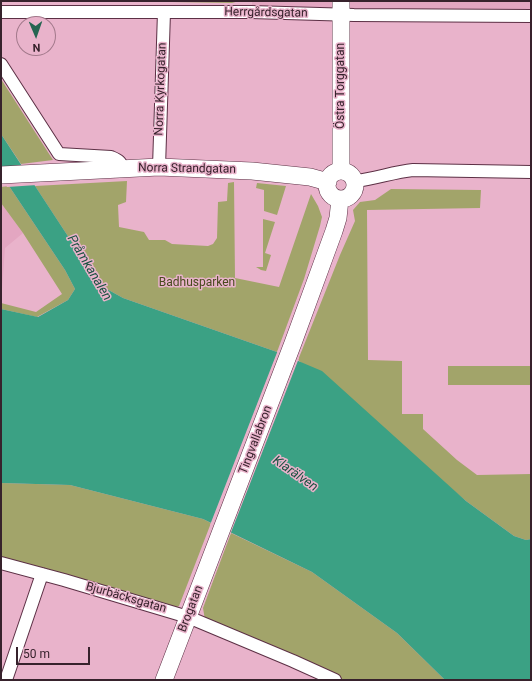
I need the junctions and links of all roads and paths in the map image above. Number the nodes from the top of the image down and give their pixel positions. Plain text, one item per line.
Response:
1 (103, 6) edge
2 (250, 6) edge
3 (341, 8) edge
4 (1, 12) edge
5 (164, 12) junction
6 (531, 16) edge
7 (1, 64) edge
8 (159, 167) junction
9 (123, 169) junction
10 (341, 170) junction
11 (531, 172) edge
12 (1, 175) edge
13 (355, 181) junction
14 (328, 182) junction
15 (340, 198) junction
16 (218, 537) joint
17 (1, 563) edge
18 (42, 574) junction
19 (188, 617) junction
20 (322, 677) edge
21 (6, 680) edge
22 (164, 680) edge
23 (335, 680) edge

1 - 4 street, Herrgårdsgatan
1 - 5 street, Herrgårdsgatan
2 - 3 street, Herrgårdsgatan
2 - 5 street, Herrgårdsgatan
3 - 6 street, Herrgårdsgatan
3 - 10 street, Östra Torggatan
5 - 8 street, Norra Kyrkogatan
7 - 9 street
8 - 9 street, Norra Strandgatan
8 - 14 street, Norra Strandgatan
9 - 12 street, Norra Strandgatan
10 - 13 street
10 - 14 street
11 - 13 street
13 - 15 street
14 - 15 street
15 - 16 street, Tingvallabron
16 - 19 street, Brogatan
17 - 18 street, Bjurbäcksgatan
18 - 19 street, Bjurbäcksgatan
18 - 21 street
19 - 20 street, Bjurbäcksgatan
19 - 22 street, Brogatan
20 - 23 street, Bjurbäcksgatan

